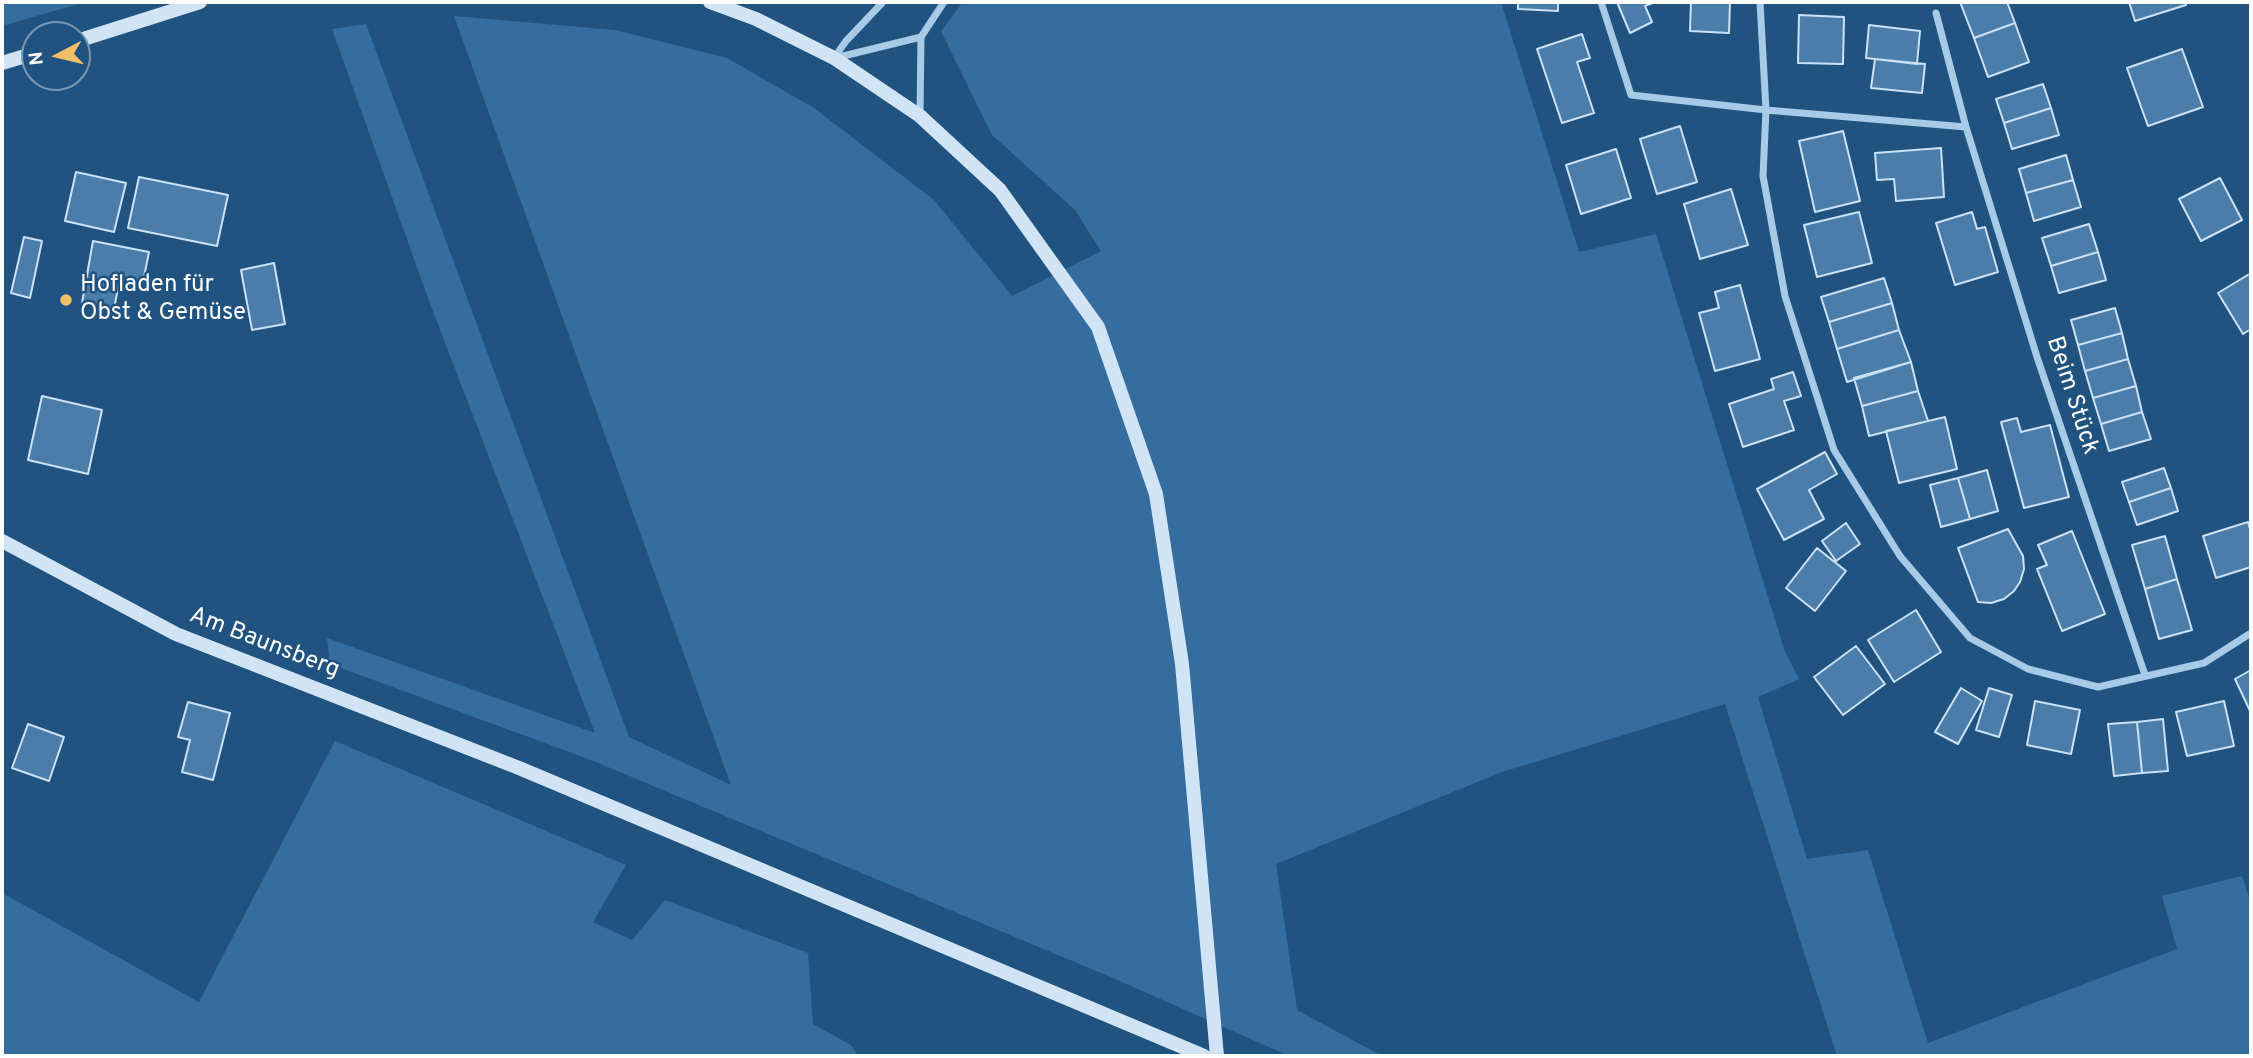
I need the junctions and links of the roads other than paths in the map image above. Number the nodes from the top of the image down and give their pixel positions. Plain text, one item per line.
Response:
1 (200, 2) edge
2 (710, 2) edge
3 (883, 2) edge
4 (944, 2) edge
5 (1601, 2) edge
6 (1760, 2) edge
7 (1936, 13) dead end
8 (91, 37) edge
9 (921, 37) junction
10 (21, 58) edge
11 (834, 58) junction
12 (2, 64) edge
13 (1766, 110) junction
14 (920, 116) junction
15 (1966, 127) junction
16 (2, 541) edge
17 (2251, 633) edge
18 (2145, 676) junction
19 (1204, 1056) edge
20 (1217, 1056) edge

1 - 8 street
2 - 11 street
3 - 11 street
4 - 9 street
5 - 13 street
6 - 13 street
7 - 15 street, Beim Stück
9 - 11 street
9 - 14 street
10 - 12 street
11 - 14 street
13 - 15 street
13 - 18 street
14 - 20 street
15 - 18 street, Beim Stück
16 - 19 street, Am Baunsberg
17 - 18 street

